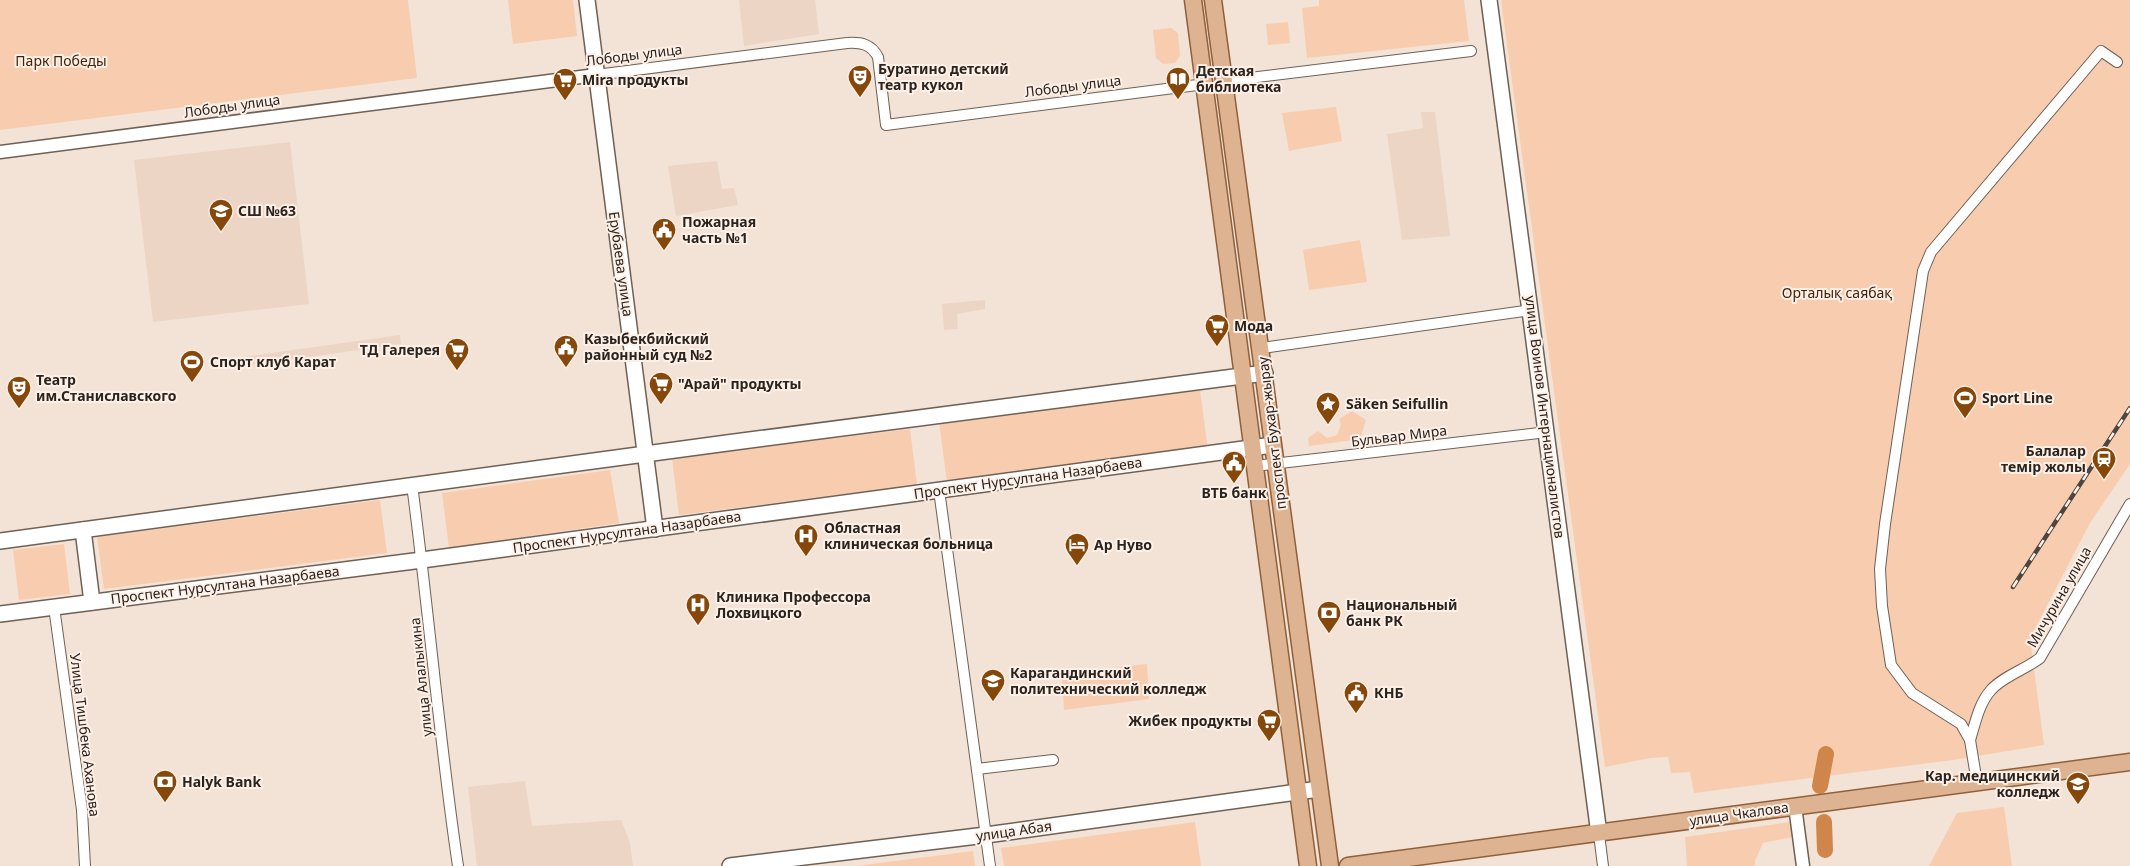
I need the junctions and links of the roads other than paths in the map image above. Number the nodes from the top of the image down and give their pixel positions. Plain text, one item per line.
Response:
1 (587, 0) edge
2 (1193, 0) edge
3 (1213, 0) edge
4 (1489, 0) edge
5 (1471, 51) dead end
6 (2117, 62) dead end
7 (596, 75) junction
8 (1225, 81) junction
9 (1205, 84) junction
10 (0, 152) edge
11 (1531, 310) junction
12 (1262, 348) junction
13 (1264, 373) junction
14 (1243, 375) junction
15 (1547, 432) junction
16 (1273, 445) junction
17 (1253, 448) junction
18 (647, 454) junction
19 (1275, 464) junction
20 (1255, 466) junction
21 (412, 485) junction
22 (939, 490) junction
23 (2130, 504) edge
24 (655, 528) junction
25 (83, 530) junction
26 (0, 541) edge
27 (422, 560) junction
28 (92, 602) junction
29 (54, 608) junction
30 (0, 614) edge
31 (1970, 740) junction
32 (1053, 760) dead end
33 (2130, 762) edge
34 (977, 769) junction
35 (1976, 783) junction
36 (1319, 789) junction
37 (1298, 792) junction
38 (1796, 806) junction
39 (1599, 834) junction
40 (986, 835) junction
41 (86, 866) edge
42 (458, 866) edge
43 (730, 866) edge
44 (990, 866) edge
45 (1308, 866) edge
46 (1330, 866) edge
47 (1348, 866) edge
48 (1603, 866) edge
49 (1803, 866) edge

1 - 7 main road, Ерубаева улица
2 - 9 main road, проспект Бухар-жырау
3 - 8 main road, проспект Бухар-жырау
4 - 11 main road, улица Воинов Интернационалистов
5 - 8 street
6 - 31 street
7 - 9 street, Лободы улица
7 - 10 street, Лободы улица
7 - 18 main road, Ерубаева улица
8 - 12 main road, проспект Бухар-жырау
9 - 14 main road, проспект Бухар-жырау
11 - 12 street
11 - 15 main road, улица Воинов Интернационалистов
12 - 13 main road, проспект Бухар-жырау
13 - 14 main road
13 - 16 main road, проспект Бухар-жырау
14 - 17 main road, проспект Бухар-жырау
14 - 18 main road
15 - 19 street, Бульвар Мира
15 - 39 main road, улица Воинов Интернационалистов
16 - 17 main road, Проспект Нурсултана Назарбаева
16 - 19 main road, проспект Бухар-жырау
17 - 20 main road, проспект Бухар-жырау
17 - 22 main road, Проспект Нурсултана Назарбаева
18 - 21 main road
18 - 24 main road, Ерубаева улица
19 - 20 street, Бульвар Мира
19 - 36 main road, проспект Бухар-жырау
20 - 37 main road, проспект Бухар-жырау
21 - 25 main road
21 - 27 street, улица Алалыкина
22 - 24 main road, Проспект Нурсултана Назарбаева
22 - 34 street
23 - 31 street, Мичурина улица
24 - 27 main road, Проспект Нурсултана Назарбаева
25 - 26 main road
25 - 28 main road
27 - 28 main road, Проспект Нурсултана Назарбаева
27 - 42 street, улица Алалыкина
28 - 29 main road, Проспект Нурсултана Назарбаева
29 - 30 main road, Проспект Нурсултана Назарбаева
29 - 41 street, Улица Тишбека Аханова
31 - 35 street
32 - 34 street
33 - 35 main road, улица Чкалова
34 - 40 street
35 - 38 main road, улица Чкалова
36 - 37 main road, улица Абая
36 - 46 main road, проспект Бухар-жырау
37 - 40 main road, улица Абая
37 - 45 main road, проспект Бухар-жырау
38 - 39 main road, улица Чкалова
38 - 49 street
39 - 47 main road, улица Чкалова
39 - 48 street
40 - 43 main road, улица Абая
40 - 44 street

